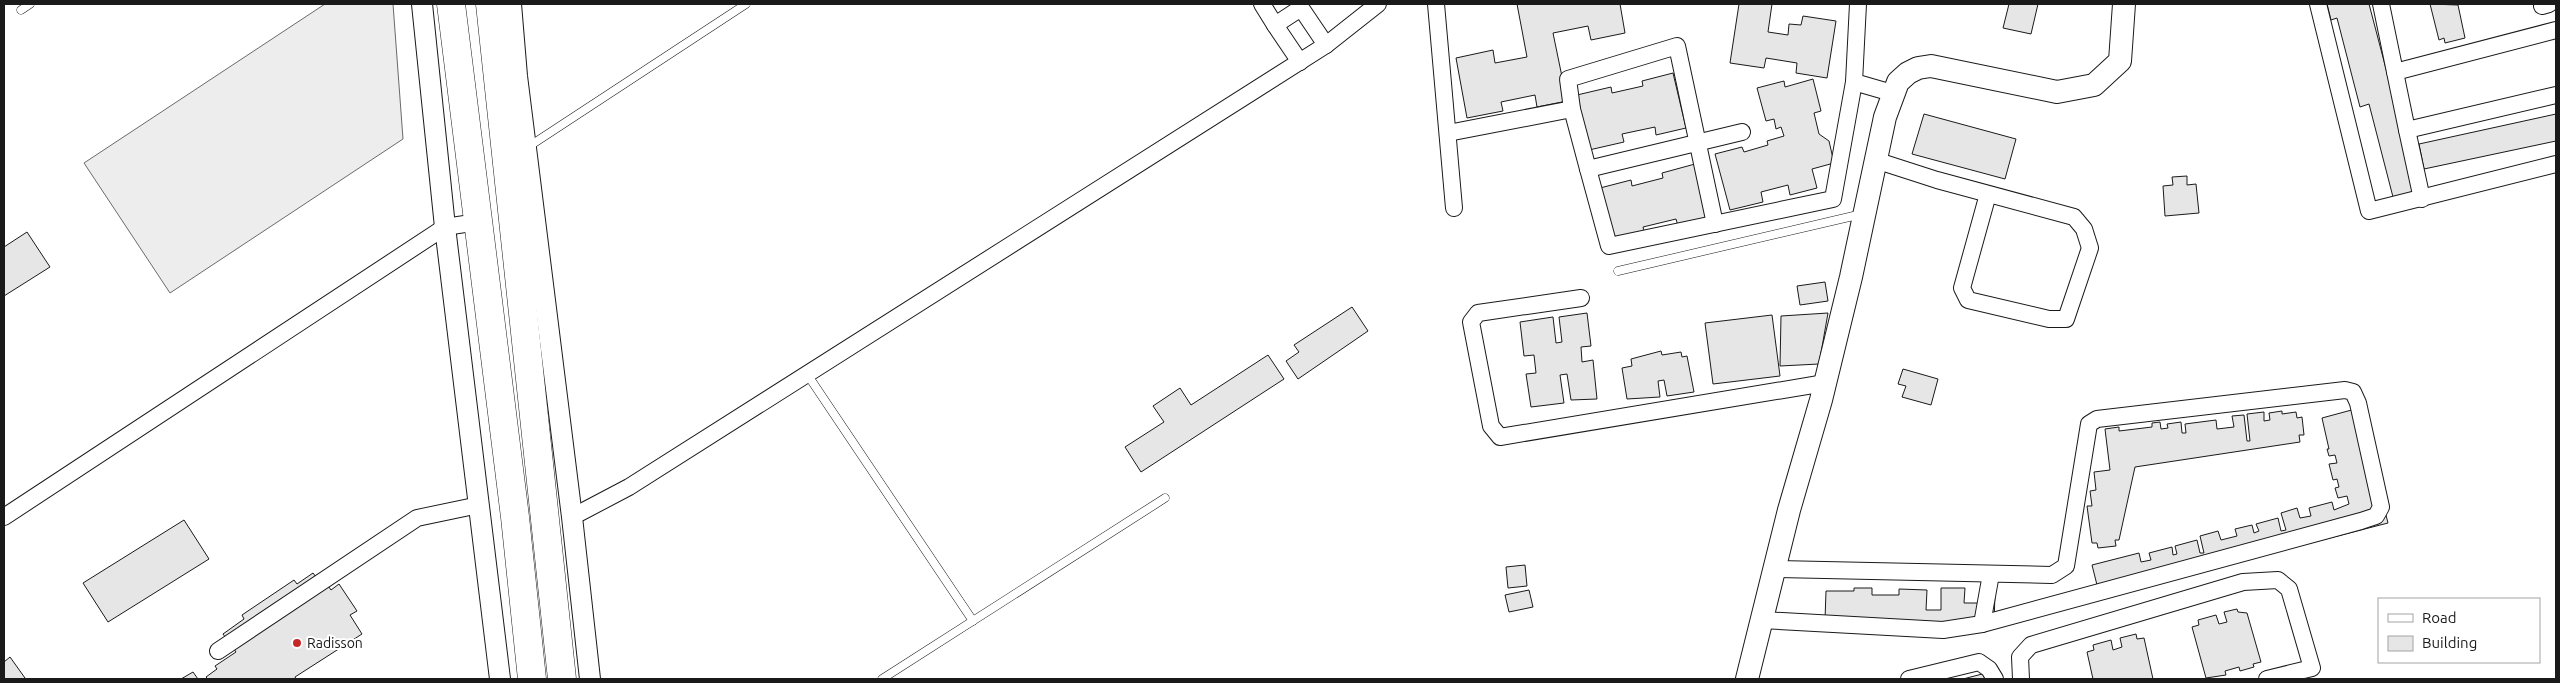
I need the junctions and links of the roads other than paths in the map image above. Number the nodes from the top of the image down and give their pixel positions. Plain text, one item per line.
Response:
1 (30, 4) edge
2 (422, 4) edge
3 (451, 4) edge
4 (746, 4) edge
5 (1262, 4) edge
6 (1378, 4) edge
7 (1436, 4) edge
8 (1858, 4) edge
9 (2124, 4) edge
10 (2318, 4) edge
11 (2381, 4) edge
12 (509, 5) edge
13 (20, 10) dead end
14 (1275, 25) junction
15 (2556, 30) edge
16 (1326, 45) junction
17 (1300, 62) junction
18 (2395, 72) junction
19 (1854, 82) junction
20 (1892, 93) junction
21 (2556, 95) edge
22 (1572, 109) junction
23 (2407, 130) junction
24 (1742, 132) dead end
25 (1448, 133) junction
26 (1697, 142) junction
27 (526, 148) junction
28 (1875, 160) junction
29 (2556, 164) edge
30 (1588, 169) junction
31 (1988, 194) junction
32 (2422, 199) junction
33 (1454, 208) dead end
34 (1864, 214) junction
35 (478, 222) junction
36 (1715, 224) junction
37 (445, 227) junction
38 (1618, 271) dead end
39 (1581, 298) dead end
40 (807, 374) junction
41 (1825, 383) junction
42 (1166, 498) dead end
43 (479, 505) junction
44 (4, 517) edge
45 (572, 517) junction
46 (1774, 569) junction
47 (1991, 574) junction
48 (1762, 620) junction
49 (973, 621) junction
50 (1982, 624) junction
51 (218, 651) dead end
52 (2314, 673) edge
53 (500, 679) edge
54 (532, 679) edge
55 (562, 679) edge
56 (590, 679) edge
57 (882, 679) edge
58 (1747, 679) edge
59 (1909, 679) edge
60 (1995, 679) edge
61 (2021, 679) edge
62 (2267, 679) edge

1 - 13 lane
2 - 37 street
3 - 35 highway
4 - 27 lane
5 - 14 street
6 - 16 street
7 - 25 street
8 - 19 street
9 - 20 main road
10 - 32 street
11 - 18 street
12 - 27 street
12 - 55 highway
14 - 16 street
14 - 17 street
15 - 18 street
16 - 17 street
17 - 40 street
18 - 23 street
19 - 20 street
19 - 36 street
20 - 28 main road
21 - 23 street
22 - 25 street
22 - 26 street
22 - 30 street
23 - 32 street
24 - 26 street
25 - 33 street
26 - 30 street
26 - 36 street
27 - 45 street
28 - 31 street
28 - 34 main road
29 - 32 street
30 - 36 street
31 - 31 street
34 - 38 lane
34 - 41 main road
35 - 37 street
35 - 54 highway
37 - 43 street
37 - 44 street
39 - 41 street
40 - 45 street
40 - 49 lane
41 - 46 main road
42 - 49 lane
43 - 51 street
43 - 53 street
45 - 56 street
46 - 47 street
46 - 48 main road
47 - 50 street
47 - 50 street
48 - 50 street
48 - 58 main road
49 - 57 lane
52 - 61 street
52 - 62 street
59 - 60 street

